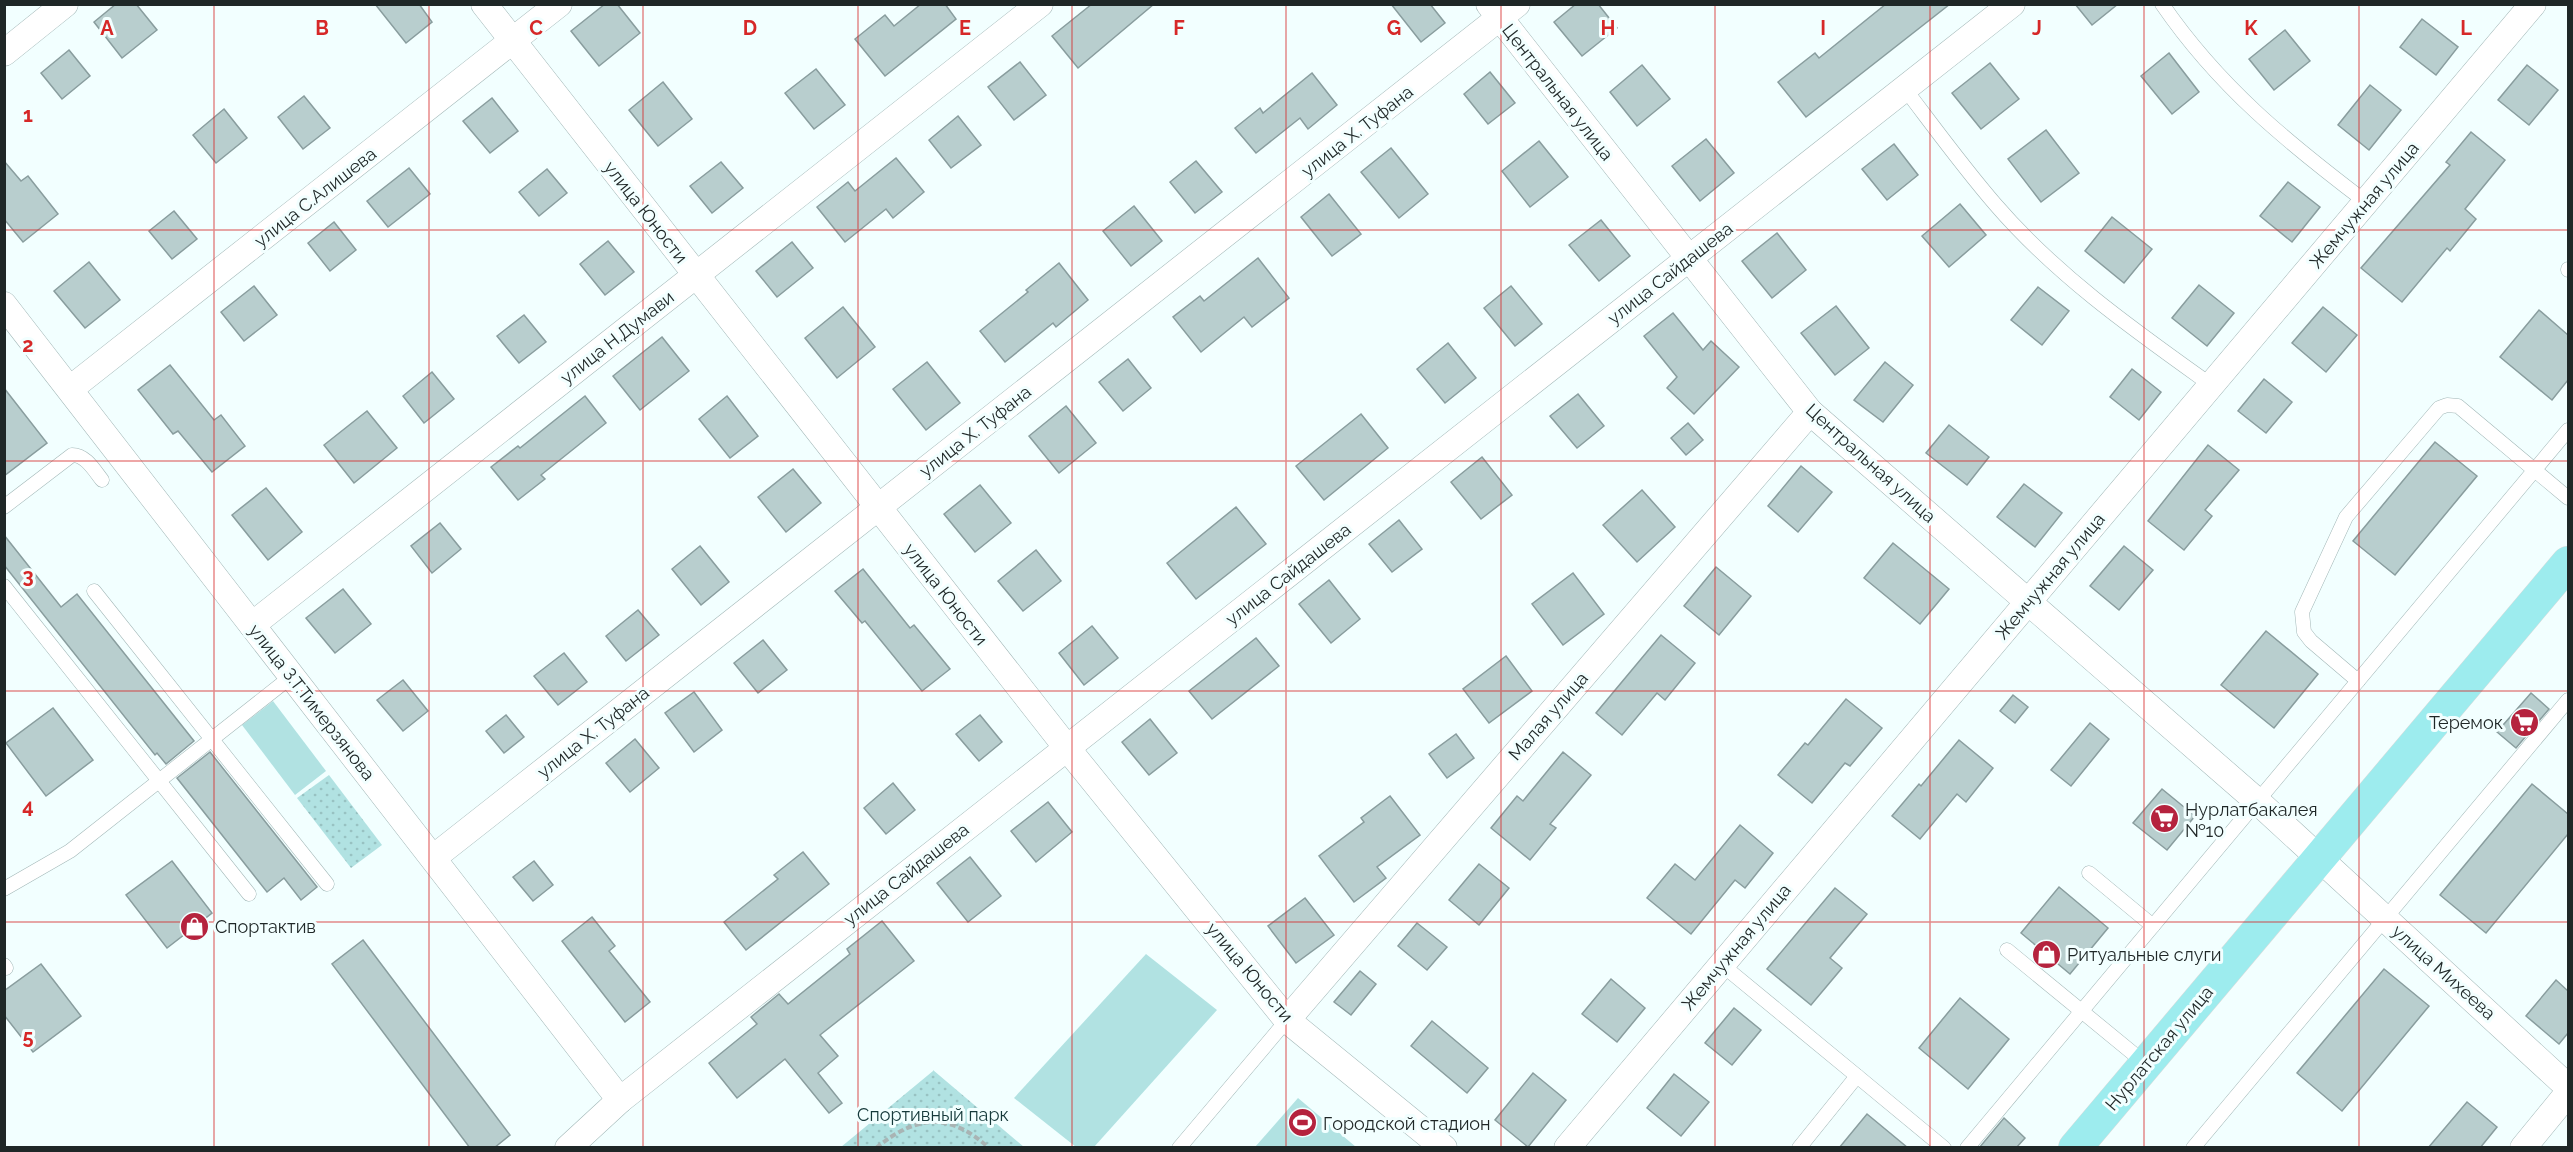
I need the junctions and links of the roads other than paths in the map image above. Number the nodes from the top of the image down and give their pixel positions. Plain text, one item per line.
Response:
1 (66, 4) edge
2 (484, 4) edge
3 (559, 4) edge
4 (1040, 4) edge
5 (2012, 4) edge
6 (2162, 4) edge
7 (2533, 4) edge
8 (1502, 9) edge
9 (512, 42) junction
10 (4, 52) edge
11 (1905, 89) junction
12 (2366, 202) junction
13 (1689, 258) junction
14 (696, 275) junction
15 (6, 310) edge
16 (2211, 385) junction
17 (70, 389) junction
18 (1810, 412) junction
19 (2568, 430) edge
20 (2535, 470) junction
21 (102, 480) dead end
22 (2568, 498) edge
23 (4, 507) edge
24 (878, 508) junction
25 (2568, 563) edge
26 (4, 586) edge
27 (94, 591) dead end
28 (2028, 602) junction
29 (252, 625) junction
30 (292, 676) junction
31 (2358, 681) junction
32 (2568, 700) edge
33 (212, 739) junction
34 (1067, 748) junction
35 (159, 780) junction
36 (2257, 801) junction
37 (433, 858) junction
38 (2319, 858) junction
39 (2089, 873) dead end
40 (327, 884) dead end
41 (4, 889) edge
42 (249, 894) dead end
43 (2385, 919) junction
44 (2153, 926) junction
45 (2007, 950) dead end
46 (1721, 964) junction
47 (2082, 1011) junction
48 (1287, 1020) junction
49 (2146, 1064) junction
50 (1857, 1076) junction
51 (2568, 1087) edge
52 (2568, 1093) edge
53 (620, 1100) junction
54 (568, 1148) edge
55 (1179, 1148) edge
56 (1444, 1148) edge
57 (1567, 1148) edge
58 (1799, 1148) edge
59 (1944, 1148) edge
60 (1967, 1148) edge
61 (2075, 1148) edge
62 (2193, 1148) edge
63 (2523, 1148) edge

1 - 10 street
2 - 9 street, улица Юности
3 - 9 street, улица С.Алишева
4 - 14 street, улица Н.Думави
5 - 11 street, улица Сайдашева
6 - 12 lane
7 - 12 street, Жемчужная улица
8 - 13 street, Центральная улица
8 - 24 street, улица Х. Туфана
9 - 14 street, улица Юности
9 - 17 street, улица С.Алишева
11 - 13 street, улица Сайдашева
11 - 16 lane
12 - 16 street, Жемчужная улица
13 - 18 street, Центральная улица
13 - 34 street, улица Сайдашева
14 - 24 street, улица Юности
14 - 29 street, улица Н.Думави
15 - 17 street, улица З.Т.Тимерзянова
16 - 28 street, Жемчужная улица
17 - 29 street, улица З.Т.Тимерзянова
18 - 28 street, Центральная улица
18 - 48 street, Малая улица
19 - 20 lane
20 - 22 lane
20 - 31 lane
20 - 31 lane
21 - 23 lane
24 - 34 street, улица Юности
24 - 37 street, улица Х. Туфана
25 - 38 main road, Нурлатская улица
26 - 35 lane
27 - 33 lane
28 - 36 street, Центральная улица
28 - 46 street, Жемчужная улица
29 - 30 street, улица З.Т.Тимерзянова
30 - 33 lane
30 - 37 street, улица З.Т.Тимерзянова
31 - 36 lane
32 - 43 lane
33 - 35 lane
33 - 40 lane
34 - 48 street, улица Юности
34 - 53 street, улица Сайдашева
35 - 41 lane
35 - 42 lane
36 - 38 street, Центральная улица
36 - 44 lane
37 - 53 street, улица З.Т.Тимерзянова
38 - 43 street, улица Михеева
38 - 49 main road, Нурлатская улица
39 - 44 lane
43 - 51 street, улица Михеева
43 - 62 lane
44 - 47 lane
45 - 47 lane
46 - 50 lane
46 - 57 street, Жемчужная улица
47 - 49 lane
47 - 60 lane
48 - 55 lane
48 - 56 street, улица Юности
49 - 61 main road, Нурлатская улица
50 - 58 lane
50 - 59 lane
52 - 63 street
53 - 54 street, улица Сайдашева

